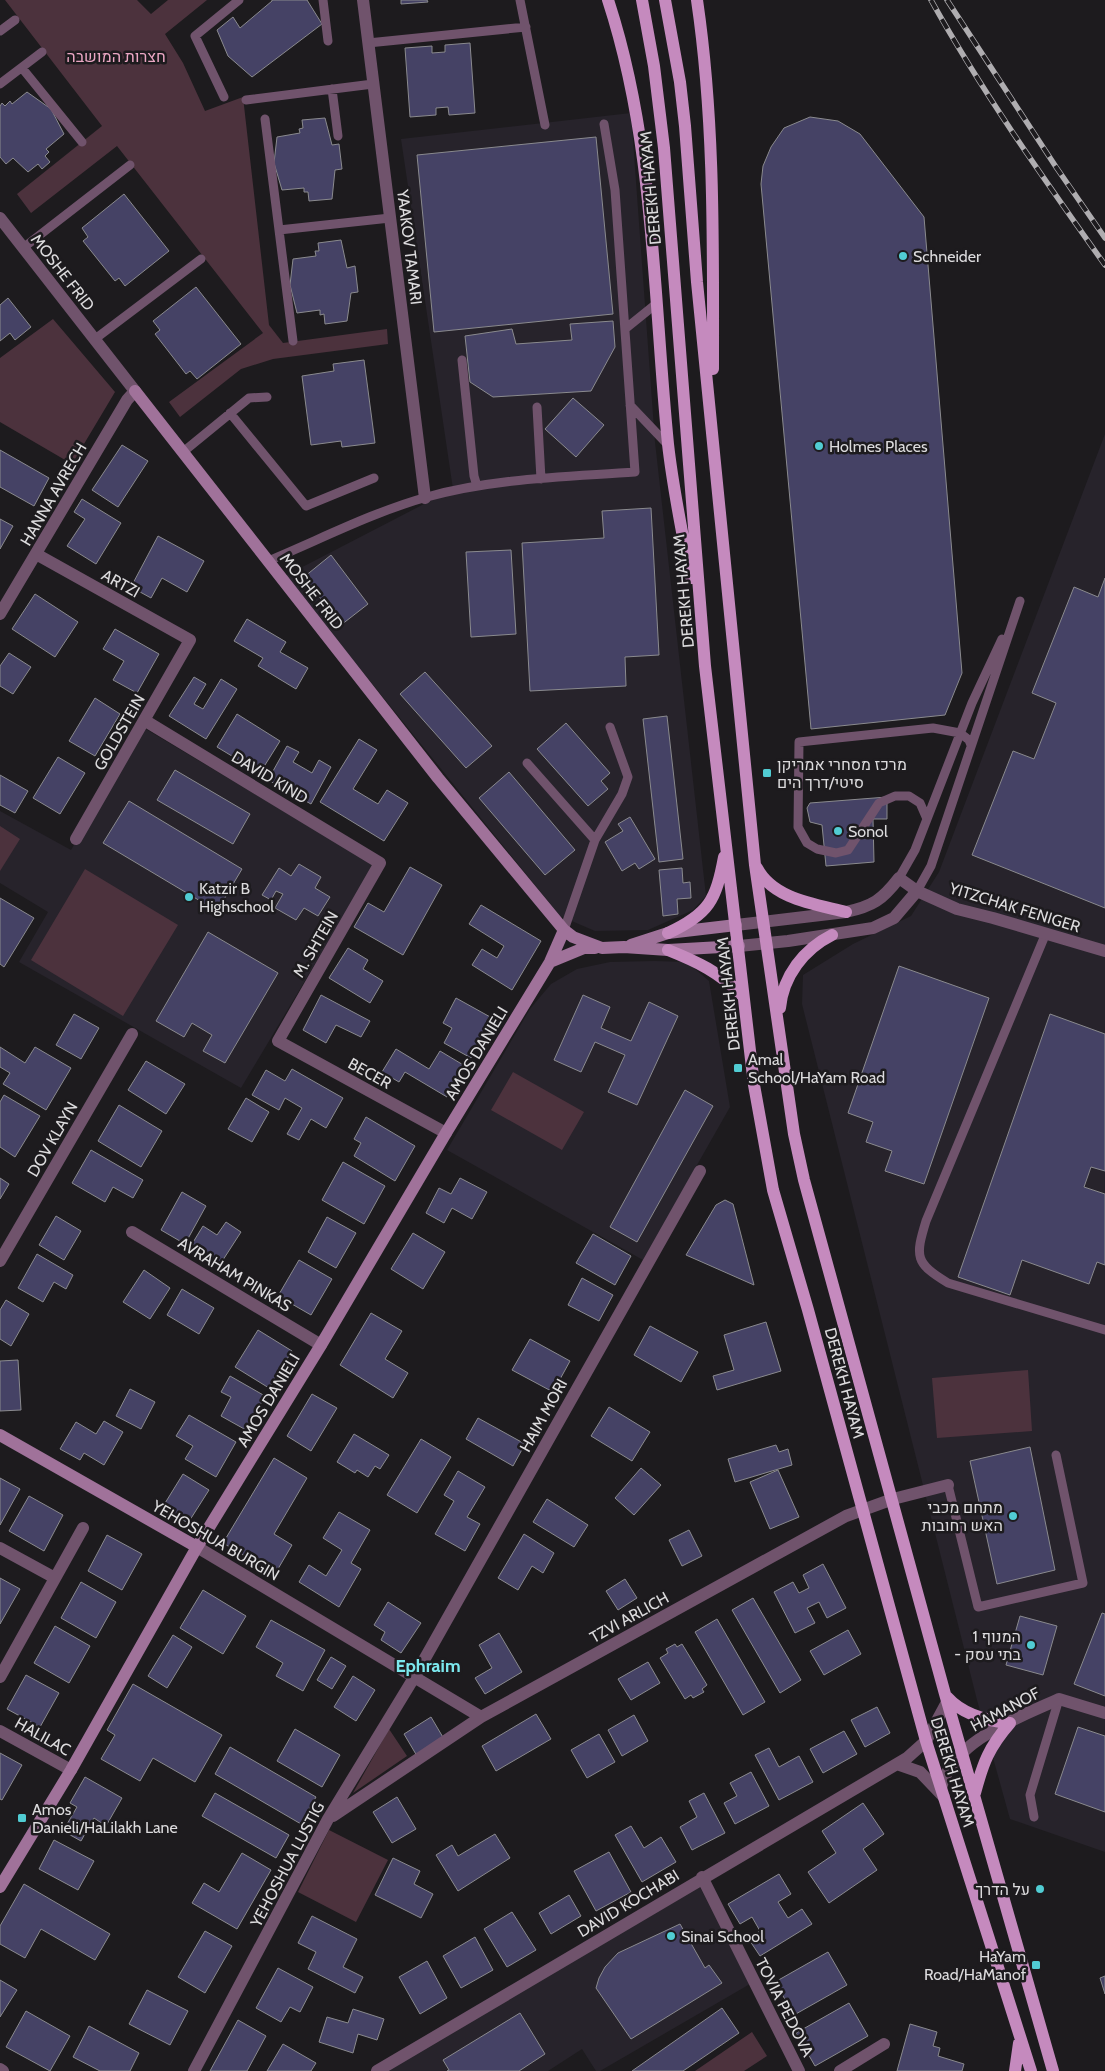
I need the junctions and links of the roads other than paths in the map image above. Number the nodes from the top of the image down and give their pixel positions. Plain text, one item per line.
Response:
1 (239, 0) edge
2 (323, 0) edge
3 (363, 0) edge
4 (520, 0) edge
5 (608, 0) edge
6 (642, 0) edge
7 (665, 0) edge
8 (697, 0) edge
9 (15, 20) dead end
10 (526, 27) junction
11 (0, 31) edge
12 (328, 41) dead end
13 (368, 42) junction
14 (42, 52) dead end
15 (22, 68) junction
16 (0, 84) edge
17 (373, 84) junction
18 (332, 89) junction
19 (224, 97) dead end
20 (246, 100) dead end
21 (265, 119) dead end
22 (604, 124) dead end
23 (545, 125) dead end
24 (338, 136) dead end
25 (82, 142) dead end
26 (130, 165) dead end
27 (0, 218) edge
28 (390, 218) junction
29 (279, 230) junction
30 (23, 248) junction
31 (200, 259) dead end
32 (656, 304) junction
33 (625, 329) junction
34 (95, 339) junction
35 (293, 341) dead end
36 (462, 360) dead end
37 (135, 391) junction
38 (267, 397) dead end
39 (630, 405) junction
40 (536, 407) dead end
41 (230, 413) junction
42 (714, 439) junction
43 (669, 445) junction
44 (183, 452) junction
45 (374, 478) dead end
46 (541, 479) junction
47 (477, 486) junction
48 (425, 498) junction
49 (36, 554) junction
50 (268, 561) junction
51 (0, 614) edge
52 (190, 640) joint
53 (705, 666) junction
54 (144, 720) junction
55 (610, 727) dead end
56 (960, 733) junction
57 (971, 745) junction
58 (527, 763) dead end
59 (927, 819) junction
60 (76, 840) dead end
61 (594, 840) junction
62 (726, 845) junction
63 (380, 863) joint
64 (755, 864) junction
65 (899, 878) junction
66 (917, 891) junction
67 (846, 912) junction
68 (764, 922) junction
69 (736, 925) junction
70 (564, 930) junction
71 (668, 933) junction
72 (1046, 933) junction
73 (832, 936) junction
74 (767, 943) junction
75 (739, 946) junction
76 (624, 947) junction
77 (602, 948) junction
78 (668, 950) junction
79 (1105, 951) edge
80 (550, 962) junction
81 (743, 996) junction
82 (778, 1020) junction
83 (132, 1034) dead end
84 (278, 1041) joint
85 (446, 1133) junction
86 (700, 1171) dead end
87 (132, 1232) dead end
88 (0, 1261) edge
89 (1105, 1330) edge
90 (321, 1345) junction
91 (0, 1435) edge
92 (1056, 1455) dead end
93 (948, 1485) joint
94 (893, 1499) junction
95 (861, 1510) junction
96 (83, 1528) dead end
97 (0, 1548) edge
98 (197, 1548) junction
99 (55, 1578) junction
100 (415, 1676) junction
101 (0, 1677) edge
102 (946, 1698) junction
103 (1060, 1699) junction
104 (1105, 1713) edge
105 (481, 1717) junction
106 (1010, 1723) junction
107 (0, 1731) edge
108 (926, 1741) junction
109 (963, 1751) junction
110 (897, 1764) junction
111 (71, 1770) junction
112 (943, 1793) junction
113 (975, 1794) junction
114 (1034, 1817) dead end
115 (328, 1819) junction
116 (702, 1877) junction
117 (0, 1887) edge
118 (1020, 2040) junction
119 (884, 2044) dead end
120 (1052, 2067) edge
121 (194, 2071) edge
122 (377, 2071) edge
123 (799, 2071) edge
124 (840, 2071) edge
125 (1015, 2071) edge
126 (1030, 2071) edge
127 (1061, 2071) edge

1 - 19 lane
2 - 12 lane
3 - 13 street, YAAKOV TAMARI
4 - 10 lane
5 - 32 main road
6 - 53 main road, DEREKH HAYAM
7 - 42 main road, DEREKH HAYAM
8 - 42 main road
9 - 11 lane
10 - 13 lane
10 - 23 lane
13 - 17 street, YAAKOV TAMARI
14 - 15 lane
15 - 16 lane
15 - 25 lane
17 - 18 lane
17 - 28 street, YAAKOV TAMARI
18 - 20 lane
18 - 24 lane
21 - 29 lane
22 - 33 lane
26 - 30 lane
27 - 30 street, MOSHE FRID
28 - 29 lane
28 - 48 street, YAAKOV TAMARI
29 - 35 lane
30 - 34 street, MOSHE FRID
31 - 34 lane
32 - 33 lane
32 - 43 main road
33 - 39 lane
34 - 37 street, MOSHE FRID
36 - 47 lane
37 - 44 street, MOSHE FRID
37 - 49 street, HANNA AVRECH
38 - 41 lane
39 - 43 lane
39 - 46 lane
40 - 46 lane
41 - 44 lane
41 - 45 lane
42 - 64 main road, DEREKH HAYAM
43 - 53 main road
44 - 50 street, MOSHE FRID
46 - 47 lane
47 - 48 lane
48 - 50 lane
49 - 51 street, HANNA AVRECH
49 - 52 street, ARTZI
50 - 70 street, MOSHE FRID
52 - 54 street, GOLDSTEIN
53 - 62 main road, DEREKH HAYAM
54 - 60 street, GOLDSTEIN
54 - 63 street, DAVID KIND
55 - 61 lane
56 - 57 lane
56 - 57 lane
56 - 59 lane
56 - 59 lane
57 - 66 lane
58 - 61 lane
59 - 65 lane
61 - 70 lane
62 - 69 main road, DEREKH HAYAM
62 - 71 main road
63 - 84 street, M. SHTEIN
64 - 67 main road
64 - 68 main road, DEREKH HAYAM
65 - 66 street, YITZCHAK FENIGER
65 - 67 street
66 - 72 street, YITZCHAK FENIGER
66 - 73 street
67 - 68 street
68 - 69 street
68 - 74 main road, DEREKH HAYAM
69 - 71 street, MOSHE FRID
69 - 75 main road, DEREKH HAYAM
70 - 77 street, MOSHE FRID
70 - 80 street, AMOS DANIELI
71 - 76 street, MOSHE FRID
72 - 79 street, YITZCHAK FENIGER
72 - 89 lane
73 - 74 street
73 - 82 main road
74 - 75 street
74 - 82 main road, DEREKH HAYAM
75 - 78 street, MOSHE FRID
75 - 81 main road, DEREKH HAYAM
76 - 77 street, MOSHE FRID
76 - 78 street, MOSHE FRID
77 - 80 street
78 - 81 main road
80 - 85 street, AMOS DANIELI
81 - 95 main road, DEREKH HAYAM
82 - 94 main road, DEREKH HAYAM
83 - 88 street, DOV KLAYN
84 - 85 street, BECER
85 - 90 street, AMOS DANIELI
86 - 100 street, HAIM MORI
87 - 90 street, AVRAHAM PINKAS
90 - 98 street, AMOS DANIELI
91 - 98 street, YEHOSHUA BURGIN
92 - 93 lane
93 - 94 street, TZVI ARLICH
94 - 95 street, TZVI ARLICH
94 - 102 main road, DEREKH HAYAM
95 - 105 street, TZVI ARLICH
95 - 108 main road, DEREKH HAYAM
96 - 99 street
97 - 99 street
98 - 100 street, YEHOSHUA BURGIN
98 - 111 street, AMOS DANIELI
99 - 101 street
100 - 105 street
100 - 115 street, YEHOSHUA LUSTIG
102 - 106 main road
102 - 108 street, DAVID KOCHABI
102 - 109 main road, DEREKH HAYAM
103 - 104 street, HAMANOF
103 - 106 street, HAMANOF
103 - 114 lane
105 - 115 street, TZVI ARLICH
106 - 109 street, HAMANOF
106 - 113 main road
107 - 111 street, HALILAC
108 - 110 street, DAVID KOCHABI
108 - 112 main road, DEREKH HAYAM
109 - 112 street, HAMANOF
109 - 113 main road, DEREKH HAYAM
110 - 112 street
110 - 116 street, DAVID KOCHABI
111 - 117 street, AMOS DANIELI
112 - 118 main road, DEREKH HAYAM
113 - 120 main road, DEREKH HAYAM
115 - 121 street, YEHOSHUA LUSTIG
116 - 122 street, DAVID KOCHABI
116 - 123 street, TOVIA PEDOVA
118 - 125 main road
118 - 126 main road, DEREKH HAYAM
119 - 124 street
120 - 127 main road

